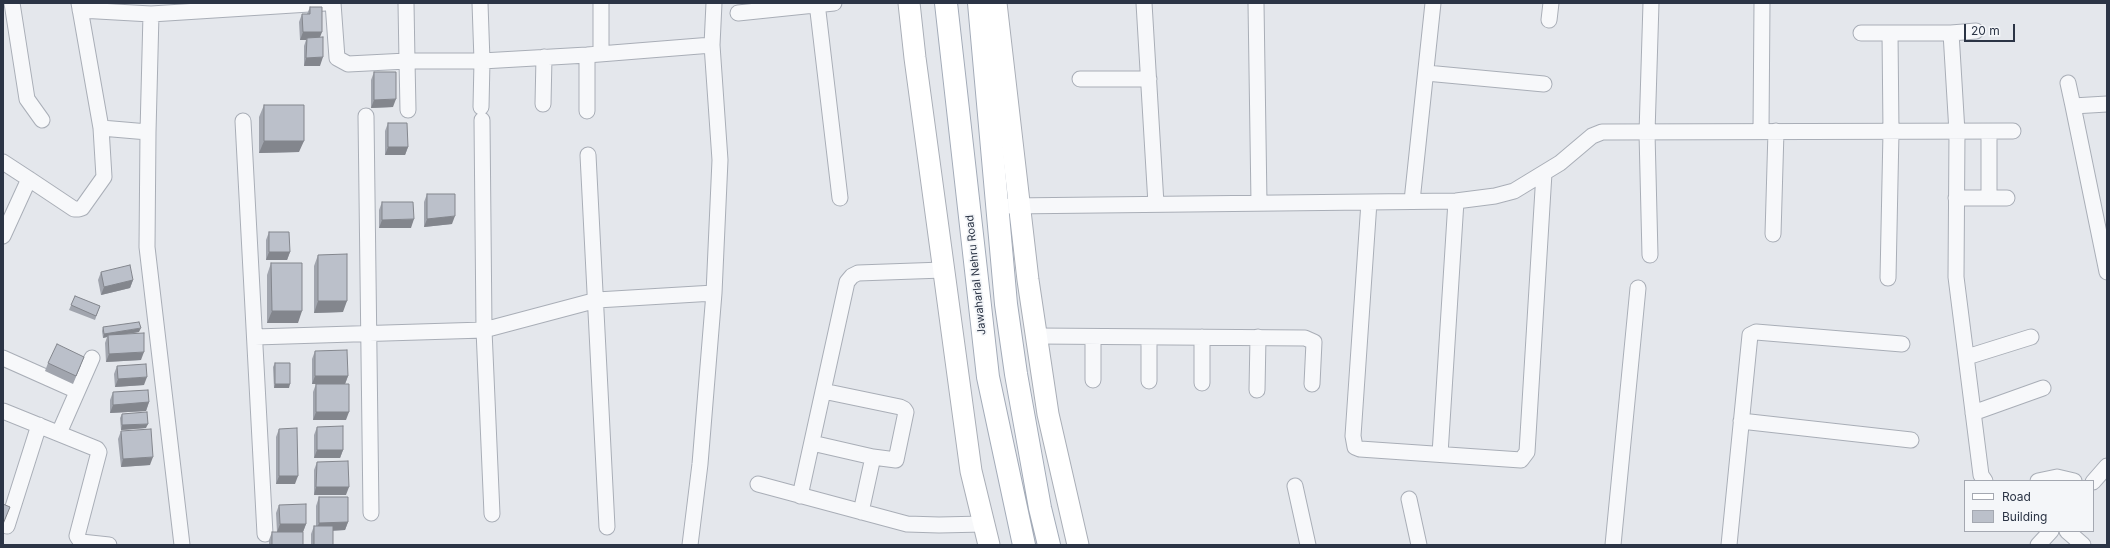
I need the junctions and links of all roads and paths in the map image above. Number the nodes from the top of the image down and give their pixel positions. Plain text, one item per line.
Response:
1 (12, 3) edge
2 (325, 3) edge
3 (334, 3) edge
4 (406, 3) edge
5 (480, 3) edge
6 (601, 3) edge
7 (714, 3) edge
8 (834, 3) edge
9 (909, 3) edge
10 (946, 3) edge
11 (979, 3) edge
12 (996, 3) edge
13 (1144, 3) edge
14 (1256, 3) edge
15 (1433, 3) edge
16 (1550, 3) edge
17 (1651, 3) edge
18 (1762, 3) edge
19 (817, 4) edge
20 (80, 6) edge
21 (738, 13) dead end
22 (150, 14) junction
23 (1549, 20) dead end
24 (1976, 31) dead end
25 (1861, 33) dead end
26 (1890, 33) junction
27 (1951, 33) junction
28 (712, 46) junction
29 (594, 55) junction
30 (544, 57) junction
31 (407, 61) junction
32 (482, 61) junction
33 (1426, 73) junction
34 (1080, 78) dead end
35 (1149, 79) junction
36 (2068, 83) dead end
37 (1544, 84) dead end
38 (543, 104) dead end
39 (2107, 104) edge
40 (2073, 106) junction
41 (408, 110) dead end
42 (587, 111) dead end
43 (366, 116) dead end
44 (42, 120) dead end
45 (243, 121) dead end
46 (101, 128) junction
47 (1768, 131) junction
48 (148, 132) junction
49 (1891, 132) junction
50 (1957, 132) junction
51 (1990, 132) junction
52 (2013, 132) dead end
53 (1648, 133) junction
54 (588, 155) dead end
55 (3, 162) edge
56 (1544, 173) junction
57 (29, 178) junction
58 (840, 198) dead end
59 (1956, 198) junction
60 (1989, 198) junction
61 (2007, 198) dead end
62 (1412, 201) junction
63 (1456, 201) junction
64 (1369, 202) junction
65 (1259, 203) junction
66 (1156, 204) junction
67 (997, 206) junction
68 (1018, 206) junction
69 (1773, 234) dead end
70 (3, 236) edge
71 (1650, 255) dead end
72 (943, 270) junction
73 (2107, 272) edge
74 (1888, 278) dead end
75 (1638, 288) dead end
76 (714, 293) junction
77 (597, 300) junction
78 (484, 330) junction
79 (370, 333) junction
80 (1037, 336) junction
81 (1094, 336) junction
82 (255, 337) junction
83 (1149, 337) junction
84 (1202, 337) junction
85 (1258, 337) junction
86 (2031, 337) dead end
87 (1902, 344) dead end
88 (1966, 357) junction
89 (3, 358) edge
90 (92, 358) dead end
91 (1093, 380) dead end
92 (1149, 381) dead end
93 (1202, 383) dead end
94 (1312, 384) dead end
95 (2043, 388) dead end
96 (1257, 390) dead end
97 (77, 391) junction
98 (823, 391) junction
99 (3, 411) edge
100 (1973, 413) junction
101 (1741, 421) junction
102 (39, 426) junction
103 (59, 433) junction
104 (1911, 440) dead end
105 (812, 443) junction
106 (1440, 454) junction
107 (873, 457) junction
108 (2107, 466) edge
109 (1984, 480) edge
110 (2043, 480) edge
111 (2070, 480) edge
112 (2094, 481) edge
113 (758, 484) dead end
114 (1295, 486) dead end
115 (800, 496) junction
116 (1409, 499) dead end
117 (9, 501) edge
118 (861, 512) junction
119 (371, 513) dead end
120 (492, 514) dead end
121 (984, 524) junction
122 (7, 526) edge
123 (607, 527) dead end
124 (2050, 532) edge
125 (2068, 532) edge
126 (265, 534) dead end
127 (109, 545) edge
128 (182, 545) edge
129 (690, 545) edge
130 (989, 545) edge
131 (1024, 545) edge
132 (1049, 545) edge
133 (1078, 545) edge
134 (1308, 545) edge
135 (1419, 545) edge
136 (1613, 545) edge
137 (1729, 545) edge
138 (2038, 545) edge
139 (2083, 545) edge

1 - 44 street
2 - 22 street
3 - 31 street
4 - 31 street
5 - 32 street
6 - 29 street
7 - 28 street
8 - 19 street
9 - 72 street
10 - 131 main road, Jawaharlal Nehru Road
11 - 67 main road
12 - 68 street
13 - 35 street
14 - 65 street
15 - 33 street
16 - 23 street
17 - 53 street
18 - 47 street
19 - 21 street
19 - 58 street
20 - 22 street
20 - 46 street
22 - 48 street
24 - 27 street
25 - 26 street
26 - 27 street
26 - 49 street
27 - 50 street
28 - 29 street
28 - 76 street
29 - 30 street
29 - 42 street
30 - 32 street
30 - 38 street
31 - 32 street
31 - 41 street
32 - 78 street
33 - 37 street
33 - 62 street
34 - 35 street
35 - 66 street
36 - 40 street
39 - 40 street
40 - 73 street
43 - 79 street
45 - 82 street
46 - 48 street
46 - 57 street
47 - 49 street
47 - 53 street
47 - 69 street
48 - 128 street
49 - 50 street
49 - 74 street
50 - 51 street
50 - 59 street
51 - 52 street
51 - 60 street
53 - 56 street
53 - 71 street
54 - 77 street
55 - 57 street
56 - 63 street
56 - 106 street
57 - 70 street
59 - 60 street
59 - 88 street
60 - 61 street
62 - 63 street
62 - 64 street
63 - 106 street
64 - 65 street
64 - 106 street
65 - 66 street
66 - 68 street
67 - 68 street
67 - 132 main road
68 - 80 street
72 - 98 street
72 - 121 street
75 - 136 street
76 - 77 street
76 - 129 street
77 - 78 street
77 - 123 street
78 - 79 street
78 - 120 street
79 - 82 street
79 - 119 street
80 - 81 street
80 - 133 street
81 - 83 street
81 - 91 street
82 - 126 street
83 - 84 street
83 - 92 street
84 - 85 street
84 - 93 street
85 - 94 street
85 - 96 street
86 - 88 street
87 - 101 street
88 - 100 street
89 - 97 street
90 - 97 street
95 - 100 street
97 - 103 street
98 - 105 street
98 - 107 street
99 - 102 street
100 - 109 street
101 - 104 street
101 - 137 street
102 - 103 street
102 - 117 street
103 - 127 street
105 - 107 street
105 - 115 street
107 - 118 street
108 - 112 street
110 - 111 street
113 - 115 street
114 - 134 street
115 - 118 street
116 - 135 street
117 - 122 street
118 - 121 street
121 - 130 street
124 - 138 street
125 - 139 street

